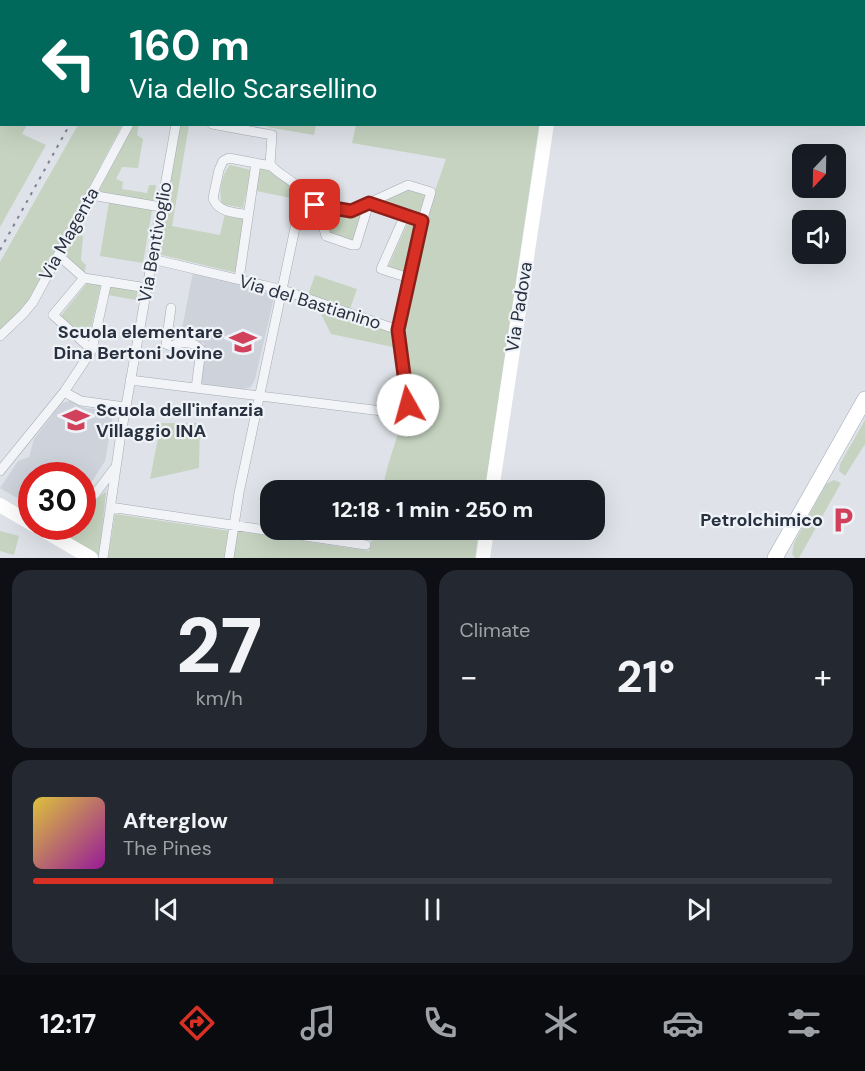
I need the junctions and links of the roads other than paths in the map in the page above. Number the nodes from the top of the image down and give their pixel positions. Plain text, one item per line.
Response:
1 (128, 126) edge
2 (176, 126) edge
3 (233, 126) edge
4 (547, 126) edge
5 (256, 163) junction
6 (271, 166) junction
7 (91, 195) junction
8 (301, 202) junction
9 (369, 203) junction
10 (161, 207) junction
11 (329, 207) junction
12 (248, 215) junction
13 (405, 215) junction
14 (422, 221) junction
15 (58, 255) junction
16 (152, 259) junction
17 (84, 278) junction
18 (409, 278) junction
19 (238, 279) junction
20 (106, 281) junction
21 (147, 288) junction
22 (283, 290) junction
23 (171, 308) dead end
24 (398, 330) junction
25 (0, 336) edge
26 (92, 350) junction
27 (130, 380) junction
28 (196, 388) junction
29 (64, 392) junction
30 (259, 396) junction
31 (865, 399) edge
32 (125, 407) junction
33 (115, 467) junction
34 (0, 471) edge
35 (494, 480) edge
36 (96, 493) edge
37 (0, 505) edge
38 (110, 507) junction
39 (18, 515) edge
40 (234, 526) junction
41 (56, 540) edge
42 (58, 540) edge
43 (486, 540) edge
44 (366, 545) dead end
45 (779, 557) edge
46 (70, 558) edge
47 (92, 558) edge
48 (103, 558) edge
49 (230, 558) edge
50 (483, 558) edge

1 - 7 street, Via Magenta
2 - 10 street, Via Bentivoglio
3 - 6 street
4 - 35 main road, Via Padova
5 - 6 street
5 - 12 street
5 - 12 street
6 - 8 street
7 - 10 street
7 - 15 street, Via Magenta
8 - 11 street
8 - 22 street
9 - 11 street
9 - 11 street
9 - 13 street
9 - 14 street
10 - 16 street, Via Bentivoglio
12 - 19 street
13 - 14 street
13 - 18 street
14 - 18 street
15 - 17 street
15 - 25 street, Via Magenta
16 - 19 street, Via del Bastianino
16 - 21 street, Via Bentivoglio
17 - 20 street
17 - 26 street
18 - 24 street
19 - 22 street, Via del Bastianino
20 - 21 street
20 - 26 street
21 - 27 street, Via Bentivoglio
22 - 24 street, Via del Bastianino
22 - 30 street
23 - 28 street
24 - 30 street
26 - 29 street
27 - 28 street
27 - 32 street, Via Bentivoglio
28 - 30 street
29 - 32 street
29 - 34 street
30 - 40 street
31 - 45 main road
32 - 33 street, Via Bentivoglio
33 - 36 street, Via Bentivoglio
33 - 38 street, Via Bentivoglio
37 - 39 main road
38 - 40 street
38 - 48 street, Via Bentivoglio
40 - 44 street
40 - 49 street
41 - 46 main road
42 - 47 main road
43 - 50 main road

